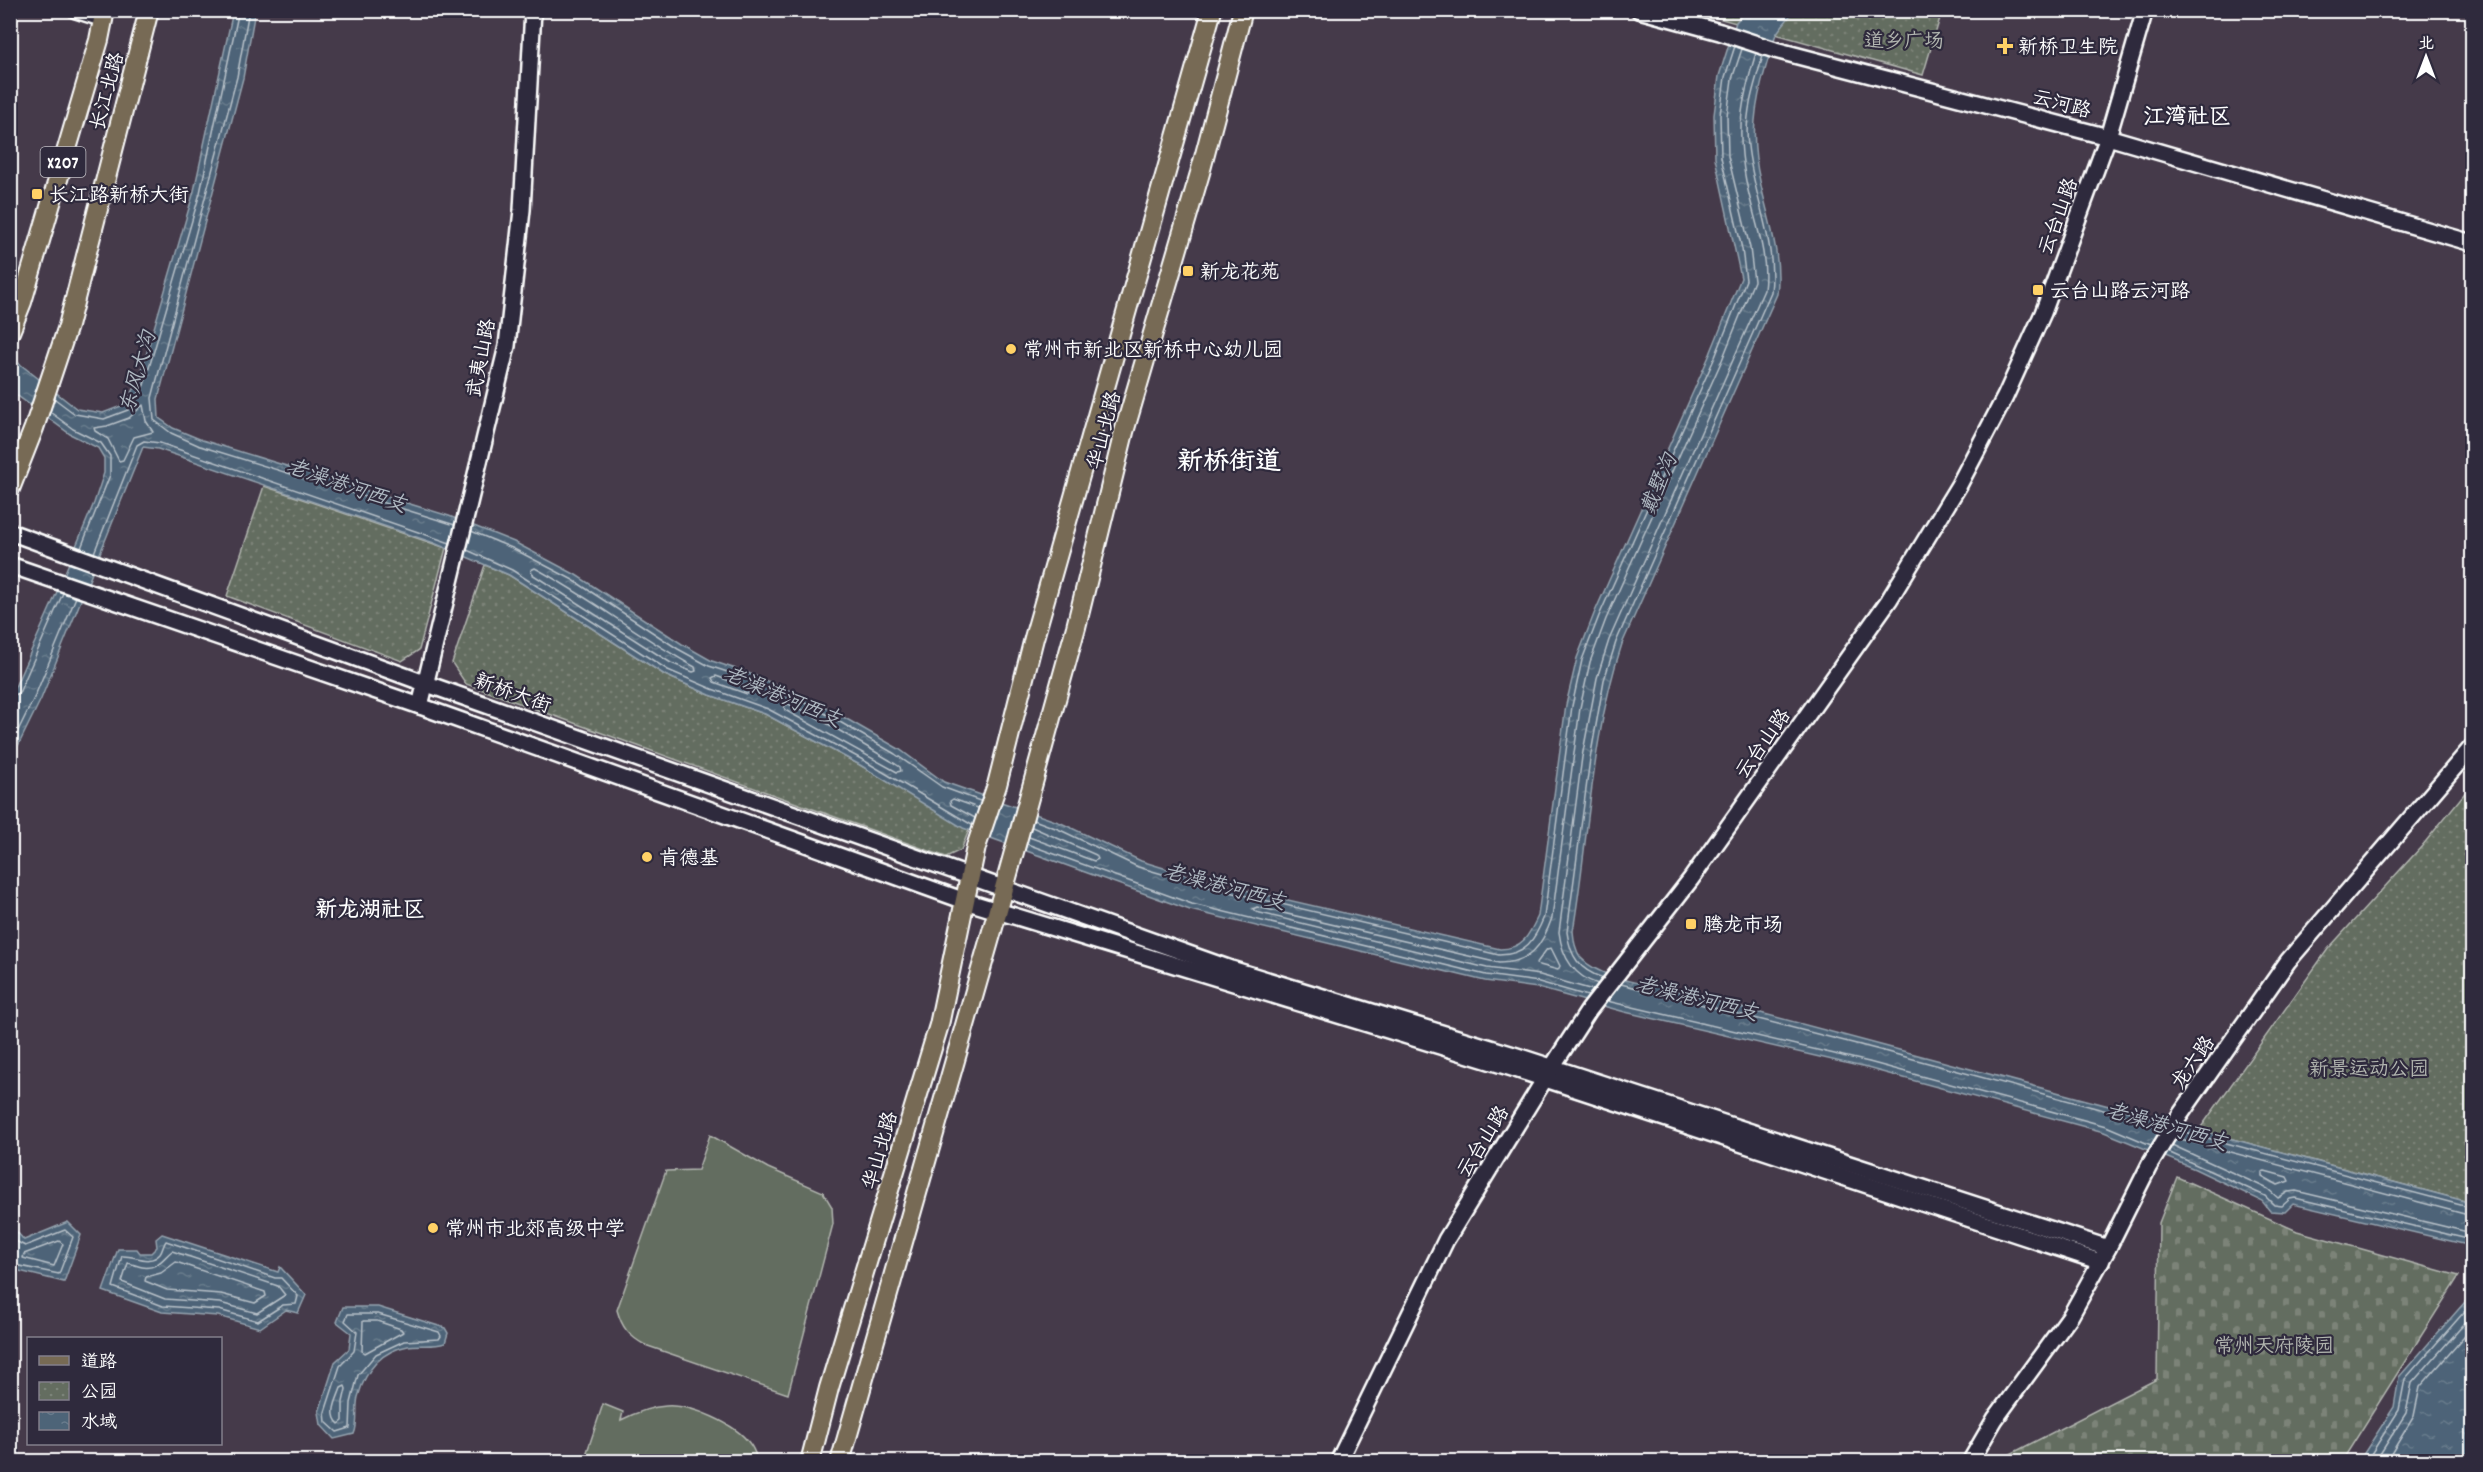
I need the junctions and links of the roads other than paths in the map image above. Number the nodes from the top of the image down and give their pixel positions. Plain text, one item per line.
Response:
1 (76, 10) edge
2 (149, 10) edge
3 (533, 10) edge
4 (1212, 10) edge
5 (1243, 10) edge
6 (1639, 10) edge
7 (2145, 10) edge
8 (105, 15) edge
9 (2108, 136) junction
10 (2472, 243) edge
11 (17, 304) edge
12 (10, 332) edge
13 (10, 489) edge
14 (10, 532) edge
15 (10, 565) edge
16 (427, 684) junction
17 (420, 706) junction
18 (2472, 747) edge
19 (969, 876) junction
20 (1003, 887) junction
21 (964, 901) junction
22 (998, 910) junction
23 (1549, 1073) junction
24 (2104, 1255) junction
25 (810, 1461) edge
26 (840, 1461) edge
27 (1338, 1461) edge
28 (1970, 1461) edge

1 - 8 street
2 - 13 main road, 长江北路 / X207
3 - 16 street, 武夷山路
4 - 19 main road, 华山北路
5 - 20 main road, 华山北路
6 - 9 street, 云河路
7 - 9 street, 云台山路
8 - 11 main road, 长江北路 / X207
9 - 10 street, 云河路
9 - 23 street, 云台山路
11 - 12 main road, 长江北路
14 - 16 street, 新桥大街
15 - 17 street
16 - 17 street, 武夷山路
16 - 19 street, 新桥大街
17 - 21 street
18 - 24 street, 龙六路
19 - 20 street, 新桥大街
19 - 21 main road, 华山北路
20 - 22 main road
20 - 23 street, 新桥大街
21 - 22 street
21 - 25 main road, 华山北路
22 - 23 street
22 - 26 main road
23 - 24 street
23 - 27 street, 云台山路
24 - 28 street, 龙六路

